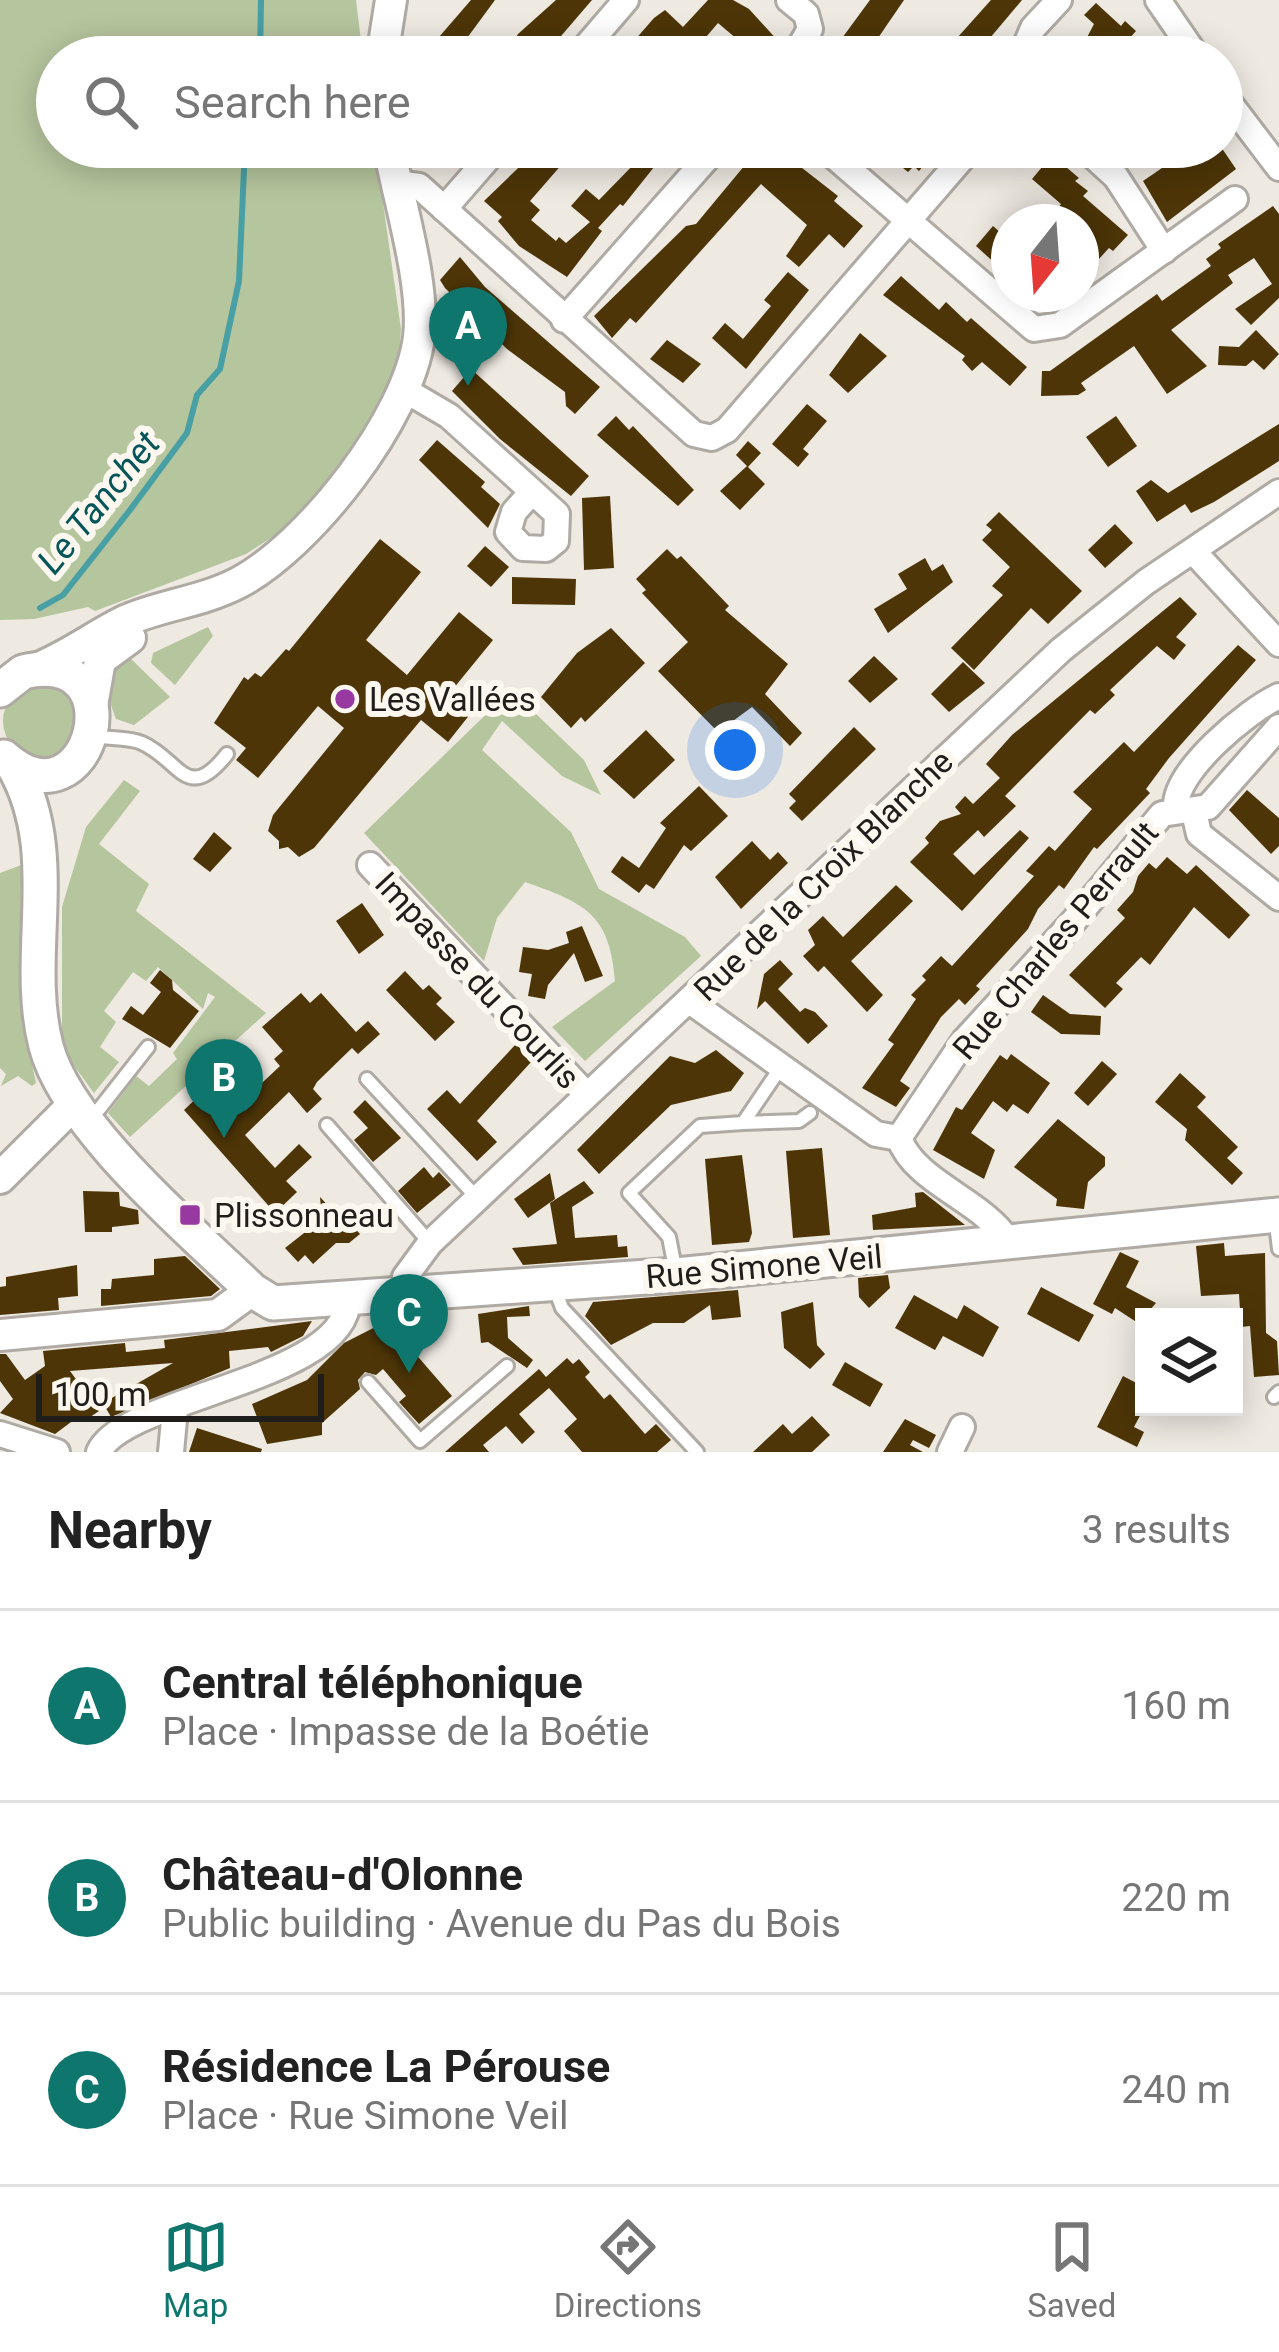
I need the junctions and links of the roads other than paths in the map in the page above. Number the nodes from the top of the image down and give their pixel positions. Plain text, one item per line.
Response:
1 (391, 0) edge
2 (626, 0) edge
3 (789, 0) edge
4 (1059, 0) edge
5 (1158, 0) edge
6 (385, 36) edge
7 (595, 36) edge
8 (806, 36) edge
9 (1030, 36) edge
10 (1183, 36) edge
11 (1243, 118) edge
12 (1276, 157) edge
13 (392, 168) edge
14 (480, 168) edge
15 (698, 168) edge
16 (847, 168) edge
17 (954, 168) edge
18 (1106, 168) edge
19 (395, 183) junction
20 (1235, 199) dead end
21 (444, 209) junction
22 (908, 220) junction
23 (1164, 251) junction
24 (564, 320) junction
25 (403, 388) junction
26 (532, 492) dead end
27 (1279, 492) edge
28 (1193, 551) junction
29 (170, 610) junction
30 (1279, 644) edge
31 (15, 675) edge
32 (1279, 696) edge
33 (1279, 727) edge
34 (86, 735) junction
35 (227, 754) dead end
36 (6, 759) edge
37 (1185, 810) junction
38 (370, 865) dead end
39 (42, 880) junction
40 (1279, 898) edge
41 (691, 1002) junction
42 (148, 1046) dead end
43 (781, 1067) junction
44 (367, 1079) dead end
45 (587, 1095) junction
46 (810, 1113) dead end
47 (81, 1114) junction
48 (743, 1123) junction
49 (327, 1125) dead end
50 (899, 1138) junction
51 (0, 1178) edge
52 (479, 1200) junction
53 (1278, 1226) edge
54 (1010, 1242) junction
55 (430, 1243) junction
56 (676, 1275) junction
57 (554, 1285) junction
58 (252, 1290) junction
59 (403, 1294) junction
60 (348, 1299) junction
61 (0, 1335) edge
62 (507, 1366) dead end
63 (368, 1382) dead end
64 (175, 1409) junction
65 (962, 1427) dead end
66 (2, 1438) edge
67 (57, 1452) edge
68 (99, 1452) edge
69 (171, 1452) edge
70 (697, 1452) edge
71 (950, 1452) edge

1 - 6 street
2 - 7 street
3 - 8 street
4 - 9 street
5 - 10 street
11 - 12 street
13 - 19 street
14 - 21 street
15 - 24 street
16 - 22 street
17 - 22 street
18 - 23 street
19 - 21 street
19 - 25 street
20 - 23 street
21 - 24 street
22 - 23 street
22 - 24 street
25 - 26 street
25 - 29 street
27 - 28 street, Rue de la Croix Blanche
28 - 30 street
28 - 41 street, Rue de la Croix Blanche
29 - 31 street
29 - 34 street
31 - 34 main road
32 - 37 street, Rue Charles Perrault
33 - 37 street, Rue Charles Perrault
34 - 35 lane
34 - 36 main road
34 - 39 main road
36 - 39 main road
37 - 40 street
37 - 50 street, Rue Charles Perrault
38 - 45 street, Impasse du Courlis
39 - 47 main road
41 - 43 street
41 - 45 street, Rue de la Croix Blanche
42 - 47 lane
43 - 48 lane
43 - 50 street
44 - 52 lane
45 - 52 street, Rue de la Croix Blanche
46 - 48 lane
47 - 51 street
47 - 58 main road
48 - 56 lane
49 - 55 lane
50 - 54 street
52 - 55 street, Rue de la Croix Blanche
53 - 54 main road, Rue Simone Veil
54 - 56 main road, Rue Simone Veil
55 - 59 street, Rue de la Croix Blanche
56 - 57 main road, Rue Simone Veil
57 - 59 main road, Rue Simone Veil
57 - 70 lane
58 - 60 main road, Rue Simone Veil
58 - 61 street
59 - 60 main road, Rue Simone Veil
60 - 64 street
62 - 63 lane
64 - 68 street
64 - 69 street
65 - 71 street
66 - 67 street

